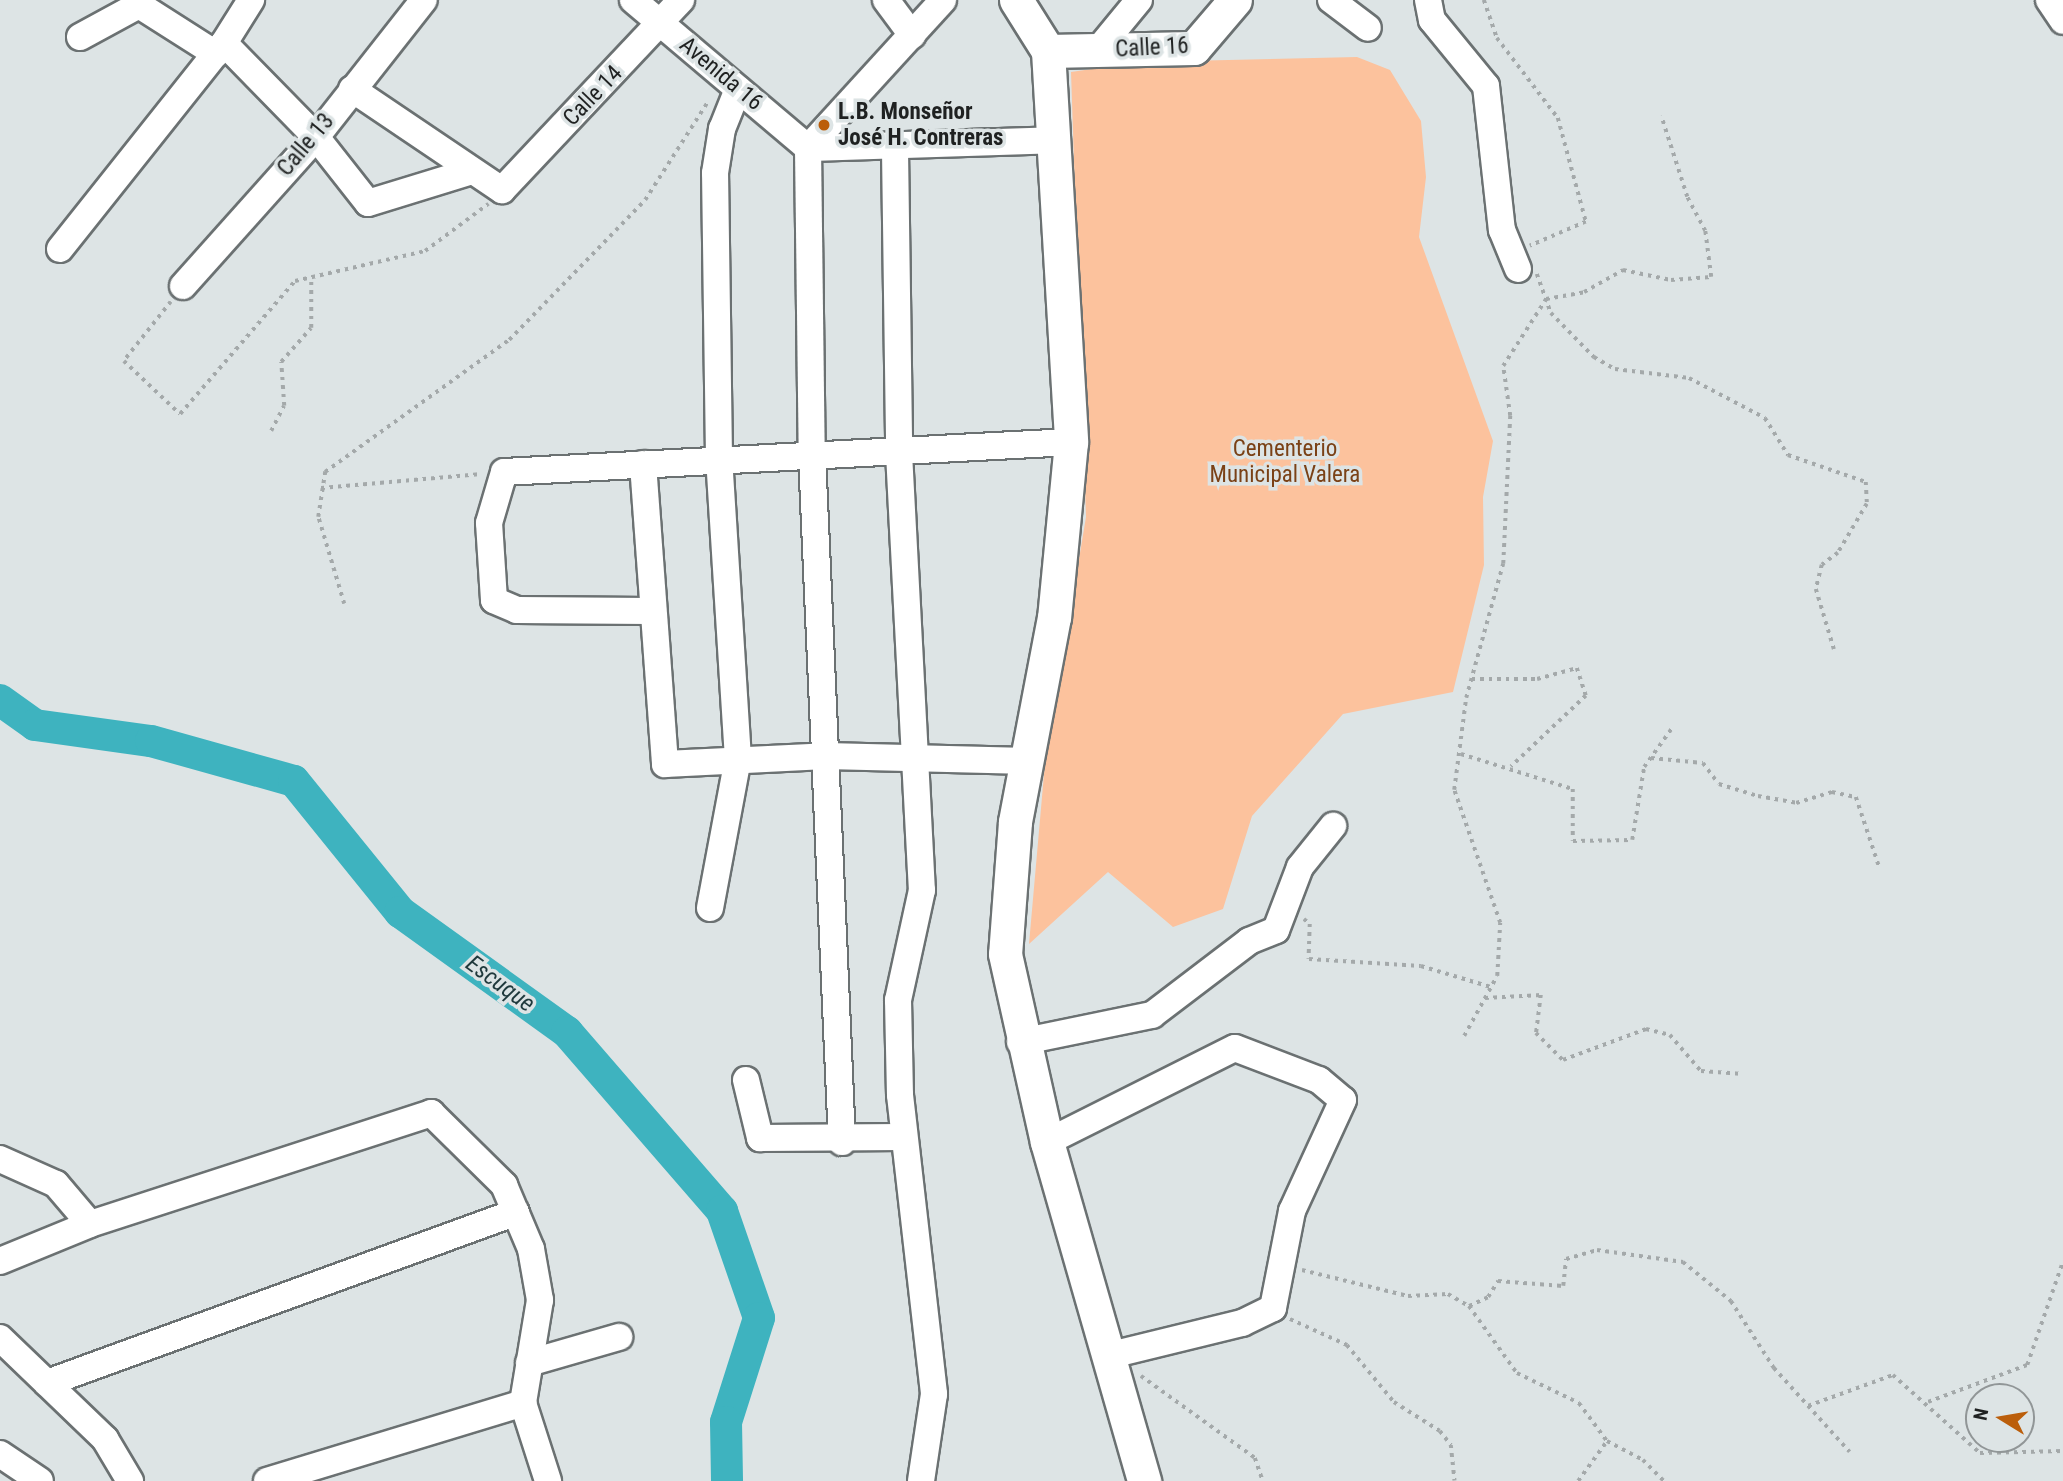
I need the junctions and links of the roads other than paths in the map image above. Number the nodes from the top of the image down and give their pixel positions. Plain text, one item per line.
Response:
1 (251, 0) edge
2 (424, 0) edge
3 (633, 0) edge
4 (681, 0) edge
5 (886, 0) edge
6 (943, 0) edge
7 (1016, 0) edge
8 (1139, 0) edge
9 (1235, 0) edge
10 (1331, 0) edge
11 (1428, 0) edge
12 (2049, 0) edge
13 (2063, 21) edge
14 (662, 23) junction
15 (1368, 28) dead end
16 (912, 35) junction
17 (80, 37) dead end
18 (220, 48) junction
19 (1048, 51) junction
20 (1097, 51) junction
21 (731, 83) junction
22 (352, 89) junction
23 (316, 136) junction
24 (1056, 141) junction
25 (808, 148) junction
26 (895, 150) junction
27 (469, 172) junction
28 (60, 249) dead end
29 (1515, 260) road end
30 (183, 286) road end
31 (1071, 442) junction
32 (900, 453) junction
33 (812, 456) junction
34 (719, 457) junction
35 (643, 464) junction
36 (649, 611) junction
37 (826, 756) junction
38 (912, 756) junction
39 (738, 759) junction
40 (1029, 761) junction
41 (1333, 826) dead end
42 (710, 908) dead end
43 (1020, 1042) junction
44 (746, 1080) dead end
45 (903, 1136) junction
46 (842, 1142) junction
47 (1046, 1142) junction
48 (3, 1163) edge
49 (516, 1212) junction
50 (90, 1224) junction
51 (0, 1261) edge
52 (619, 1337) dead end
53 (0, 1338) edge
54 (1111, 1354) junction
55 (529, 1363) junction
56 (47, 1383) junction
57 (523, 1403) junction
58 (0, 1454) edge
59 (40, 1481) edge
60 (130, 1481) edge
61 (267, 1481) edge
62 (548, 1481) edge
63 (921, 1481) edge
64 (1144, 1481) edge

1 - 18 street
2 - 22 street, Calle 13
3 - 14 street, Avenida 16
4 - 14 street, Calle 14
5 - 16 street
6 - 16 street
7 - 19 main road
8 - 20 street
9 - 20 main road, Calle 16
10 - 15 street
11 - 29 street
12 - 13 street
14 - 21 street, Avenida 16
14 - 27 street, Calle 14
16 - 25 street
17 - 18 street
18 - 23 street
18 - 28 street
19 - 20 main road, Calle 16
19 - 24 main road
21 - 25 street, Avenida 16
21 - 34 street
22 - 23 street, Calle 13
22 - 27 street
23 - 27 street
23 - 30 street, Calle 13
24 - 26 street
24 - 31 main road
25 - 26 street
25 - 33 street
26 - 32 street
31 - 32 street
31 - 40 main road
32 - 33 street
32 - 38 street
33 - 34 street
33 - 37 street
34 - 35 street
34 - 39 street
35 - 36 street
35 - 36 street
36 - 39 street
37 - 38 street
37 - 39 street
37 - 46 street
38 - 40 street
38 - 45 street
39 - 42 street
40 - 43 main road
41 - 43 street
43 - 47 main road
44 - 46 street
45 - 46 street
45 - 63 street
47 - 54 main road
47 - 54 street
48 - 50 street
49 - 50 street
49 - 55 street
49 - 56 street
50 - 51 street
52 - 55 street
53 - 56 street
54 - 64 main road
55 - 57 street
56 - 60 street
57 - 61 street
57 - 62 street
58 - 59 street

